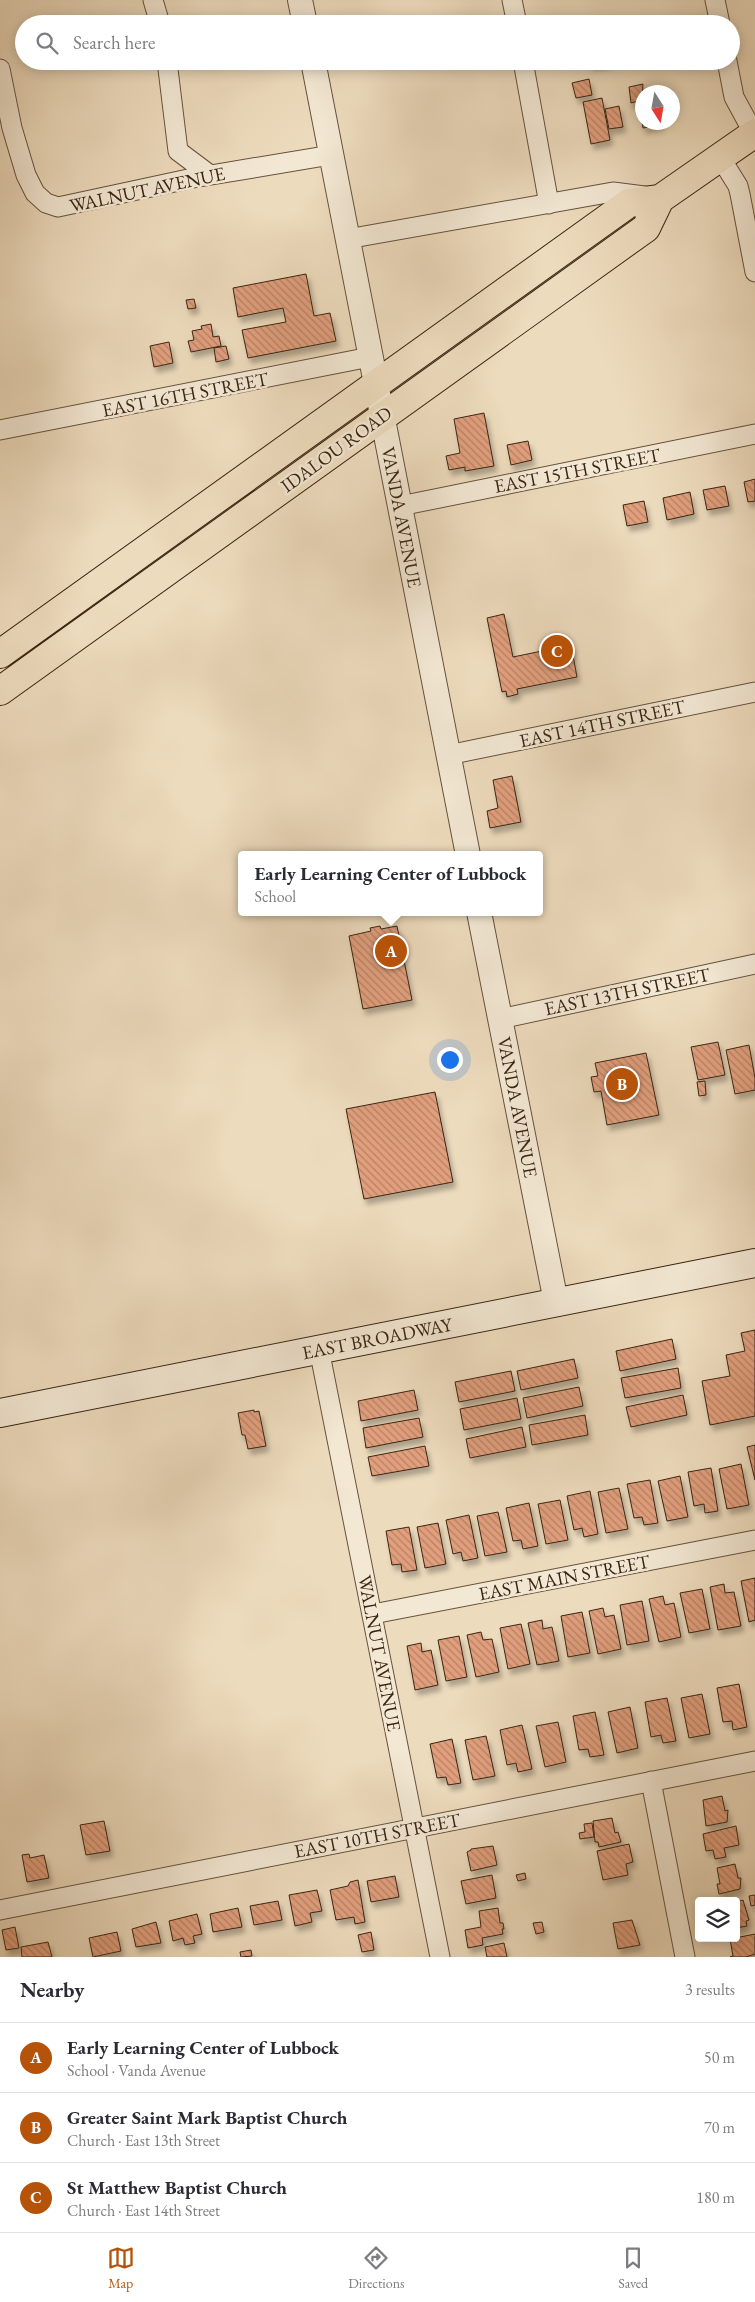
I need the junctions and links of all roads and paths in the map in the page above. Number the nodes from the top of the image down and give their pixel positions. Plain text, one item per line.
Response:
1 (153, 0) edge
2 (300, 0) edge
3 (512, 0) edge
4 (715, 0) edge
5 (157, 15) edge
6 (303, 15) edge
7 (514, 15) edge
8 (718, 15) edge
9 (0, 70) edge
10 (168, 70) edge
11 (314, 70) edge
12 (525, 70) edge
13 (729, 70) edge
14 (6, 128) edge
15 (755, 133) edge
16 (331, 155) junction
17 (720, 157) junction
18 (210, 175) junction
19 (660, 199) junction
20 (549, 204) junction
21 (347, 239) junction
22 (755, 272) edge
23 (370, 357) junction
24 (376, 385) junction
25 (381, 417) junction
26 (0, 430) edge
27 (755, 434) edge
28 (400, 506) junction
29 (0, 654) edge
30 (0, 691) edge
31 (755, 692) edge
32 (448, 755) junction
33 (467, 851) edge
34 (480, 916) edge
35 (755, 964) edge
36 (500, 1019) junction
37 (755, 1263) edge
38 (556, 1302) junction
39 (319, 1349) junction
40 (0, 1413) edge
41 (755, 1540) edge
42 (373, 1614) junction
43 (755, 1761) edge
44 (650, 1781) junction
45 (415, 1828) junction
46 (0, 1910) edge
47 (440, 1957) edge
48 (685, 1957) edge

1 - 5 street
2 - 6 street
3 - 7 street
4 - 8 street
9 - 14 street, WALNUT AVENUE
10 - 18 street
11 - 16 street, VANDA AVENUE
12 - 20 street
13 - 15 street
14 - 18 street, WALNUT AVENUE
15 - 17 main road, IDALOU ROAD
16 - 18 street, WALNUT AVENUE
16 - 21 street, VANDA AVENUE
17 - 19 main road, IDALOU ROAD
17 - 22 street
19 - 20 street
19 - 24 main road, IDALOU ROAD
19 - 25 main road, IDALOU ROAD
20 - 21 street
21 - 23 street, VANDA AVENUE
23 - 24 street, VANDA AVENUE
23 - 26 street, EAST 16TH STREET
24 - 25 street, VANDA AVENUE
24 - 29 main road, IDALOU ROAD
25 - 28 street, VANDA AVENUE
25 - 30 main road, IDALOU ROAD
27 - 28 street, EAST 15TH STREET
28 - 32 street, VANDA AVENUE
31 - 32 street, EAST 14TH STREET
32 - 33 street, VANDA AVENUE
34 - 36 street, VANDA AVENUE
35 - 36 street, EAST 13TH STREET
36 - 38 street, VANDA AVENUE
37 - 38 main road, EAST BROADWAY
38 - 39 main road, EAST BROADWAY
39 - 40 main road, EAST BROADWAY
39 - 42 street, WALNUT AVENUE
41 - 42 street, EAST MAIN STREET
42 - 45 street, WALNUT AVENUE
43 - 44 street, EAST 10TH STREET
44 - 45 street, EAST 10TH STREET
44 - 48 street
45 - 46 street, EAST 10TH STREET
45 - 47 street, WALNUT AVENUE

